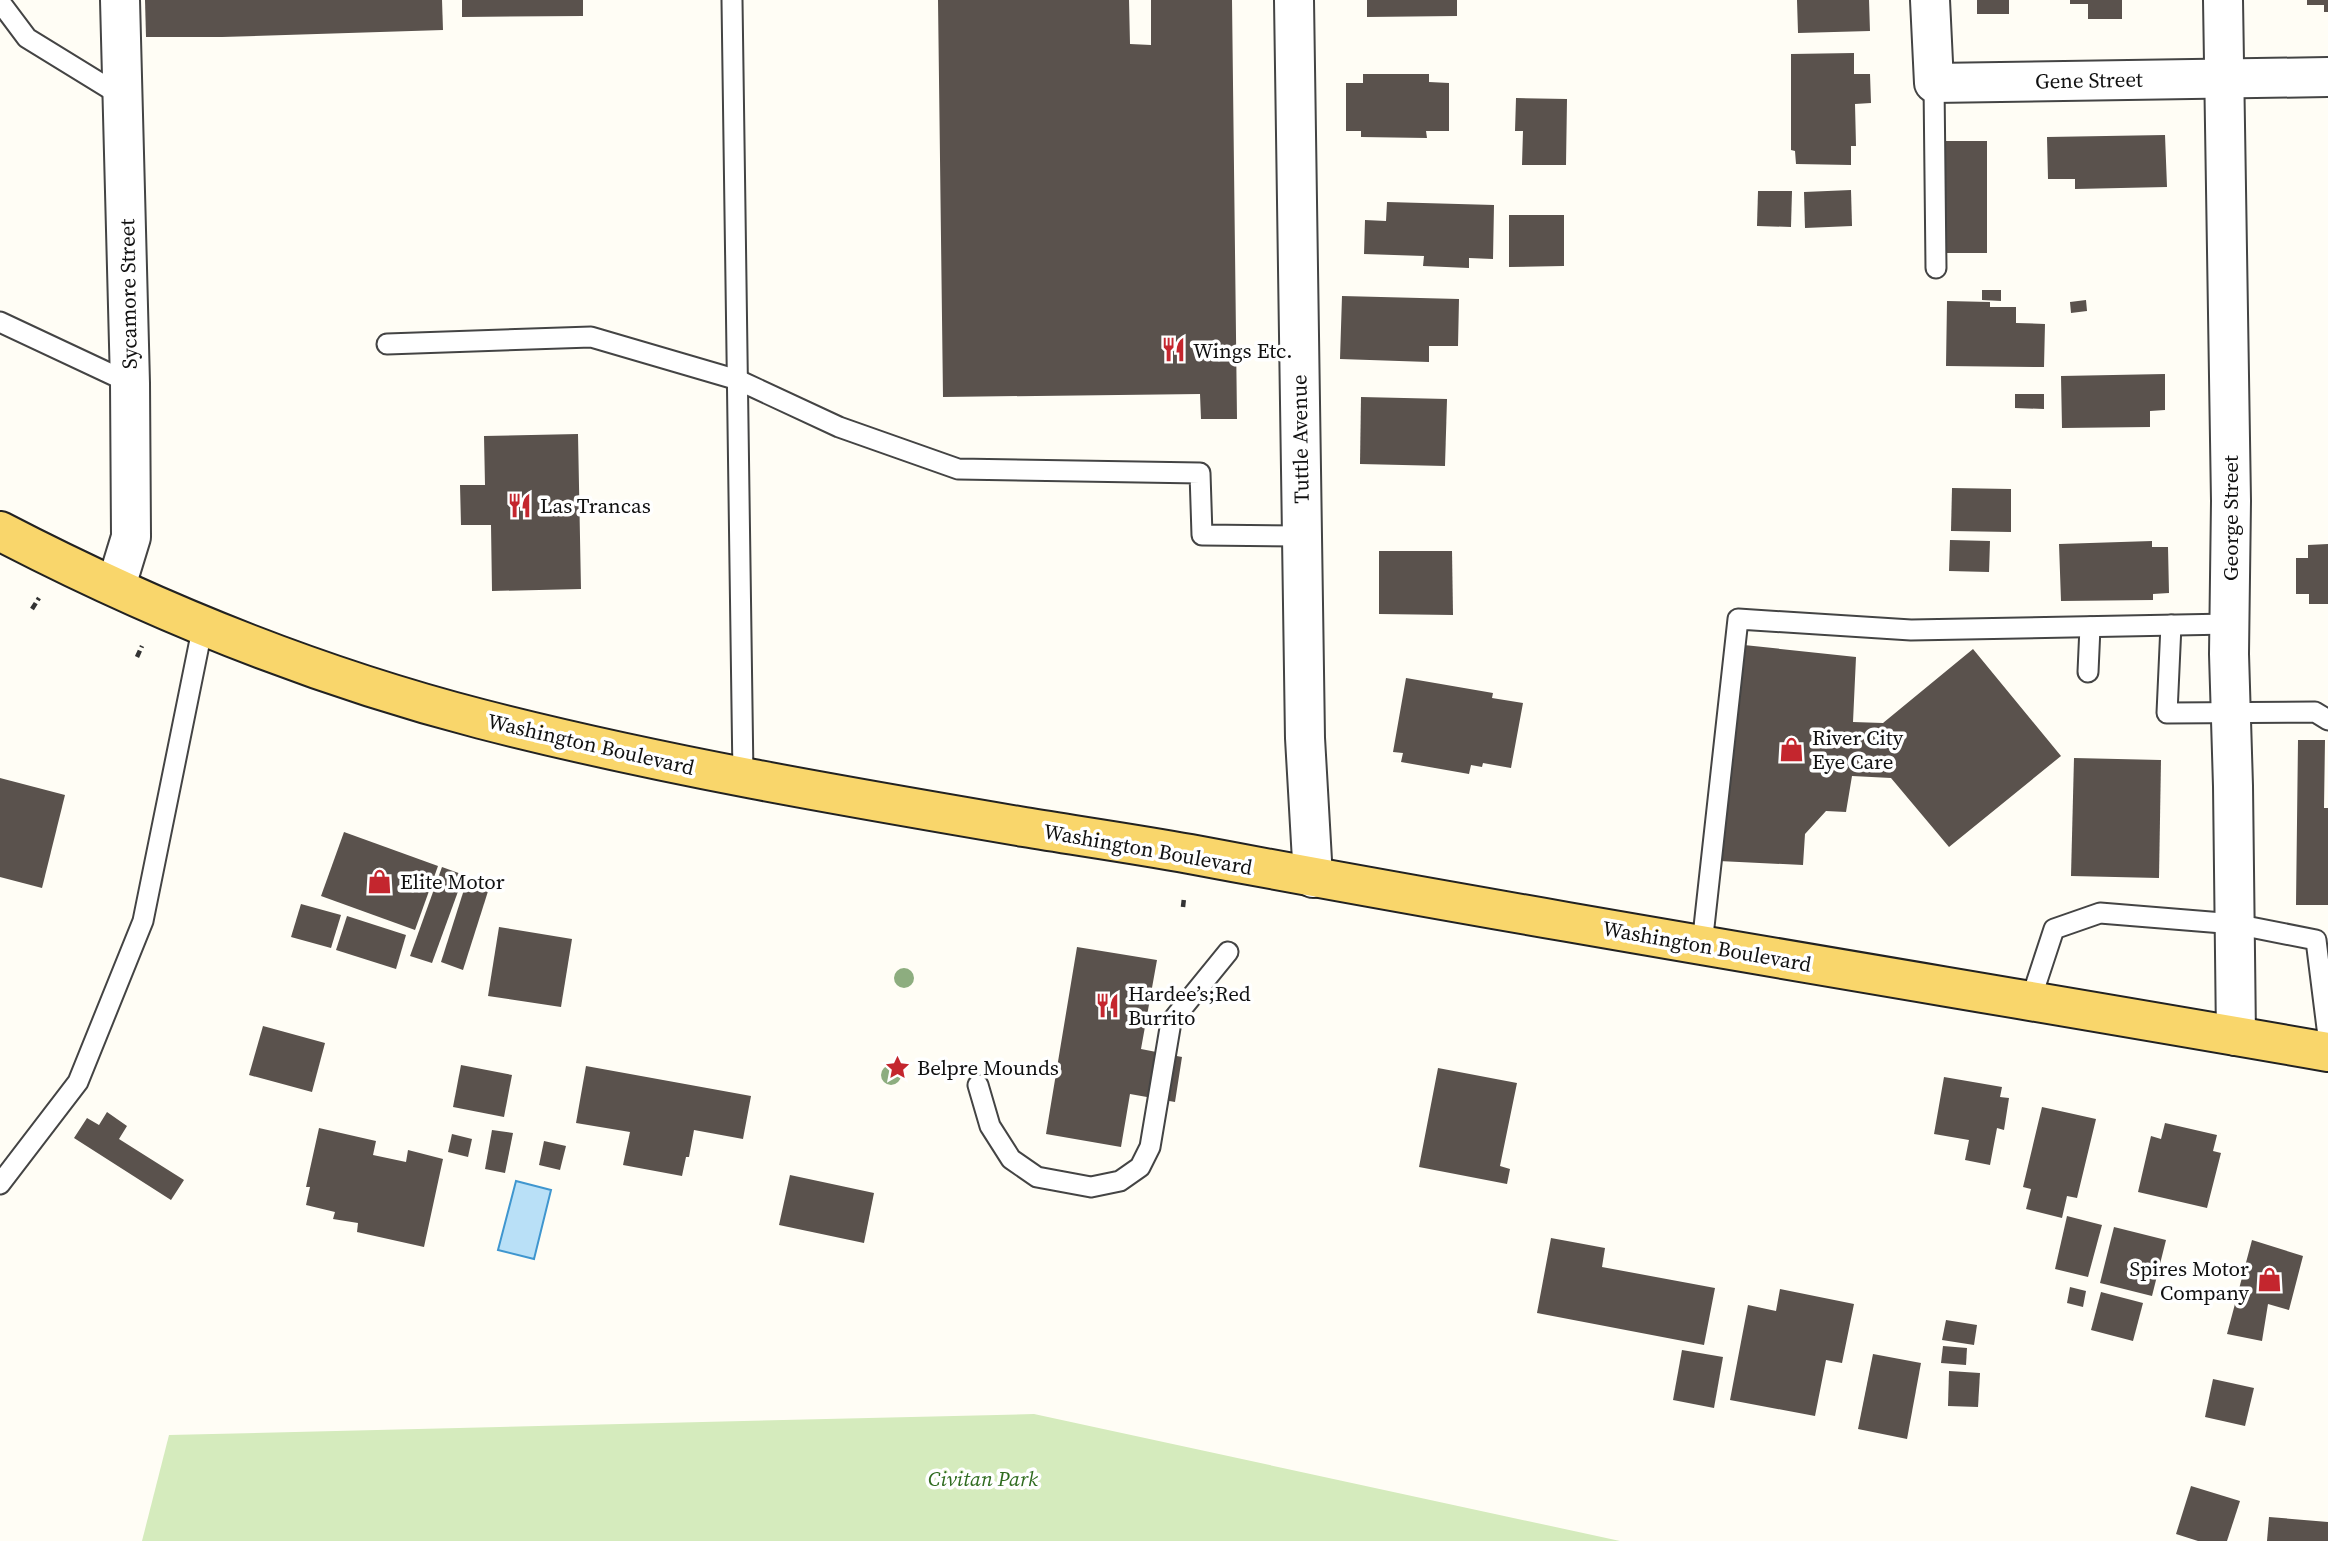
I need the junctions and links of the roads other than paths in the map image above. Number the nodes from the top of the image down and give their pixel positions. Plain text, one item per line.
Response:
1 (120, 0) edge
2 (732, 0) edge
3 (1294, 0) edge
4 (1930, 0) edge
5 (2223, 0) edge
6 (0, 2) edge
7 (2328, 77) edge
8 (2224, 78) junction
9 (1934, 83) junction
10 (123, 97) junction
11 (1936, 268) dead end
12 (0, 322) edge
13 (387, 344) dead end
14 (738, 380) junction
15 (130, 383) junction
16 (0, 531) edge
17 (1301, 536) junction
18 (116, 586) junction
19 (2229, 624) junction
20 (203, 625) junction
21 (2171, 625) junction
22 (2090, 627) junction
23 (2088, 672) dead end
24 (2231, 712) junction
25 (2328, 720) edge
26 (743, 777) junction
27 (1313, 878) junction
28 (2235, 924) junction
29 (1702, 945) junction
30 (1228, 952) dead end
31 (2030, 1002) junction
32 (2236, 1036) junction
33 (2328, 1036) edge
34 (2328, 1052) edge
35 (978, 1085) dead end
36 (0, 1184) edge

1 - 10 street, Sycamore Street
2 - 14 lane
3 - 17 street, Tuttle Avenue
4 - 9 street
5 - 8 street, George Street
6 - 10 lane
7 - 8 street, Gene Street
8 - 9 street, Gene Street
8 - 19 street, George Street
9 - 11 lane
10 - 15 street, Sycamore Street
12 - 15 lane
13 - 14 lane
14 - 17 lane
14 - 26 lane
15 - 18 street, Sycamore Street
16 - 18 main road, Washington Boulevard
17 - 27 street, Tuttle Avenue
18 - 20 main road, Washington Boulevard
19 - 21 lane
19 - 24 street, George Street
20 - 26 main road, Washington Boulevard
20 - 36 lane
21 - 22 lane
21 - 24 lane
22 - 23 lane
22 - 29 lane
24 - 25 lane
24 - 28 street, George Street
26 - 27 main road, Washington Boulevard
27 - 29 main road, Washington Boulevard
28 - 31 lane
28 - 32 street, George Street
28 - 33 lane
29 - 31 main road, Washington Boulevard
30 - 35 lane
31 - 32 main road, Washington Boulevard
32 - 34 main road, Washington Boulevard

